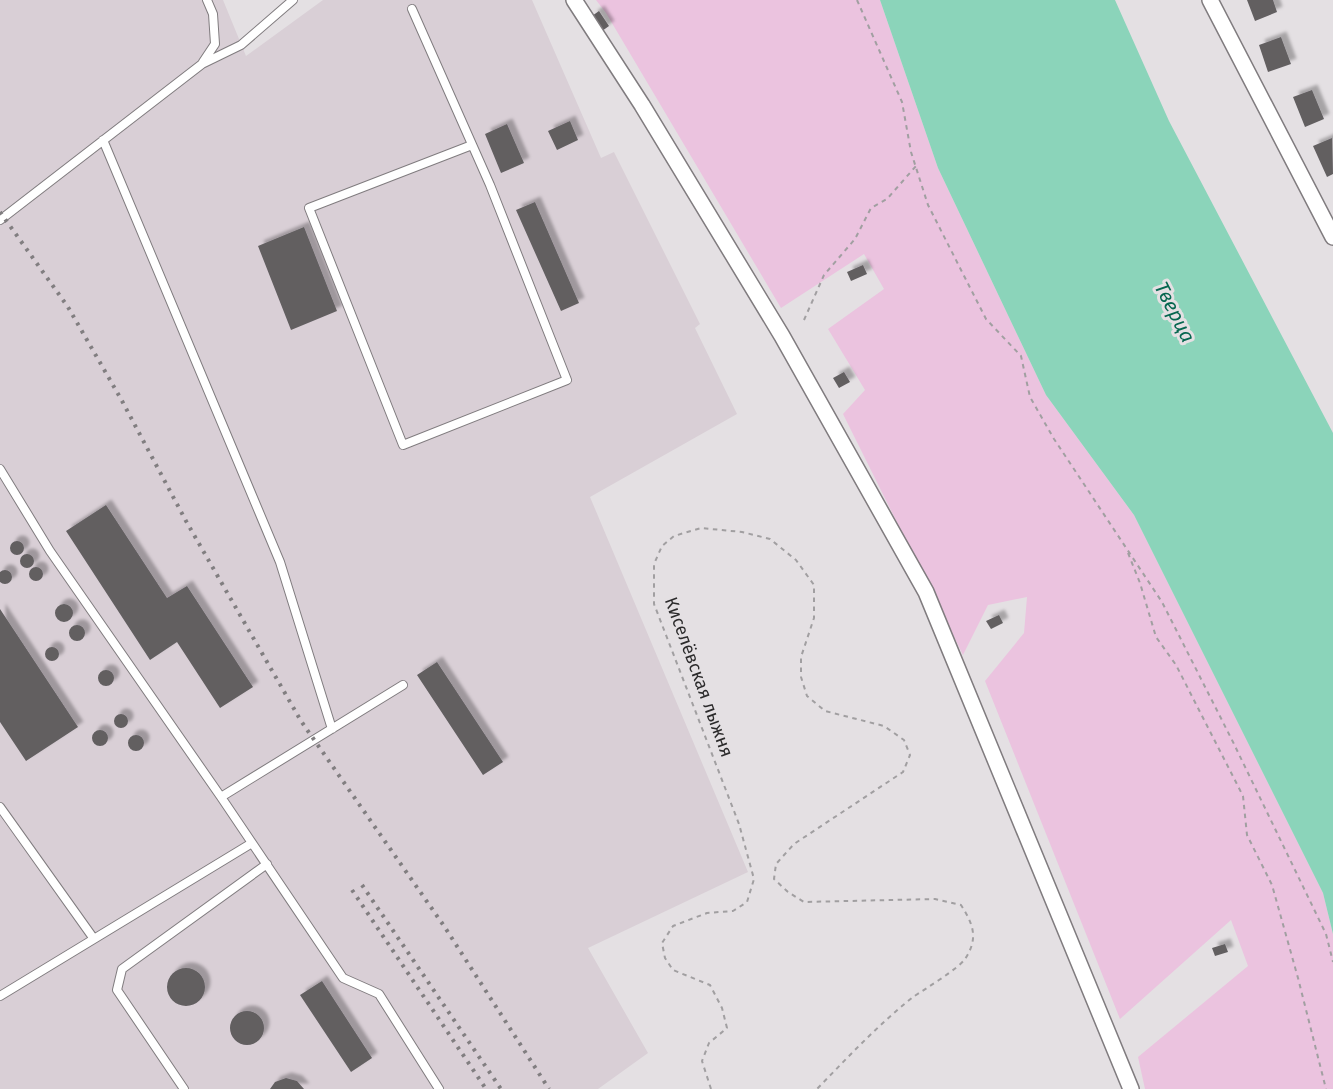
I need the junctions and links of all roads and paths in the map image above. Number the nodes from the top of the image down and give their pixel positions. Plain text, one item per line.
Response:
1 (207, 0) edge
2 (293, 0) edge
3 (574, 0) edge
4 (857, 0) edge
5 (1210, 0) edge
6 (412, 9) dead end
7 (201, 64) junction
8 (103, 140) junction
9 (472, 145) junction
10 (916, 166) junction
11 (0, 219) edge
12 (1333, 237) edge
13 (804, 320) dead end
14 (0, 469) edge
15 (1126, 548) junction
16 (403, 685) dead end
17 (332, 729) junction
18 (221, 797) junction
19 (0, 807) edge
20 (252, 843) junction
21 (267, 864) junction
22 (94, 939) junction
23 (1333, 962) edge
24 (0, 996) edge
25 (184, 1089) edge
26 (439, 1089) edge
27 (711, 1089) edge
28 (817, 1089) edge
29 (1131, 1089) edge
30 (1326, 1089) edge

1 - 7 lane
2 - 7 lane
3 - 29 street
4 - 10 path
5 - 12 street
6 - 9 lane
7 - 8 lane
8 - 11 lane
8 - 17 lane
9 - 9 lane
10 - 13 path
10 - 15 path
14 - 18 lane
15 - 23 path
15 - 30 path
16 - 17 lane
17 - 18 lane
18 - 20 lane
19 - 22 lane
20 - 21 lane
20 - 22 lane
21 - 25 lane
21 - 26 lane
22 - 24 lane
27 - 28 path, Киселёвская лыжня

